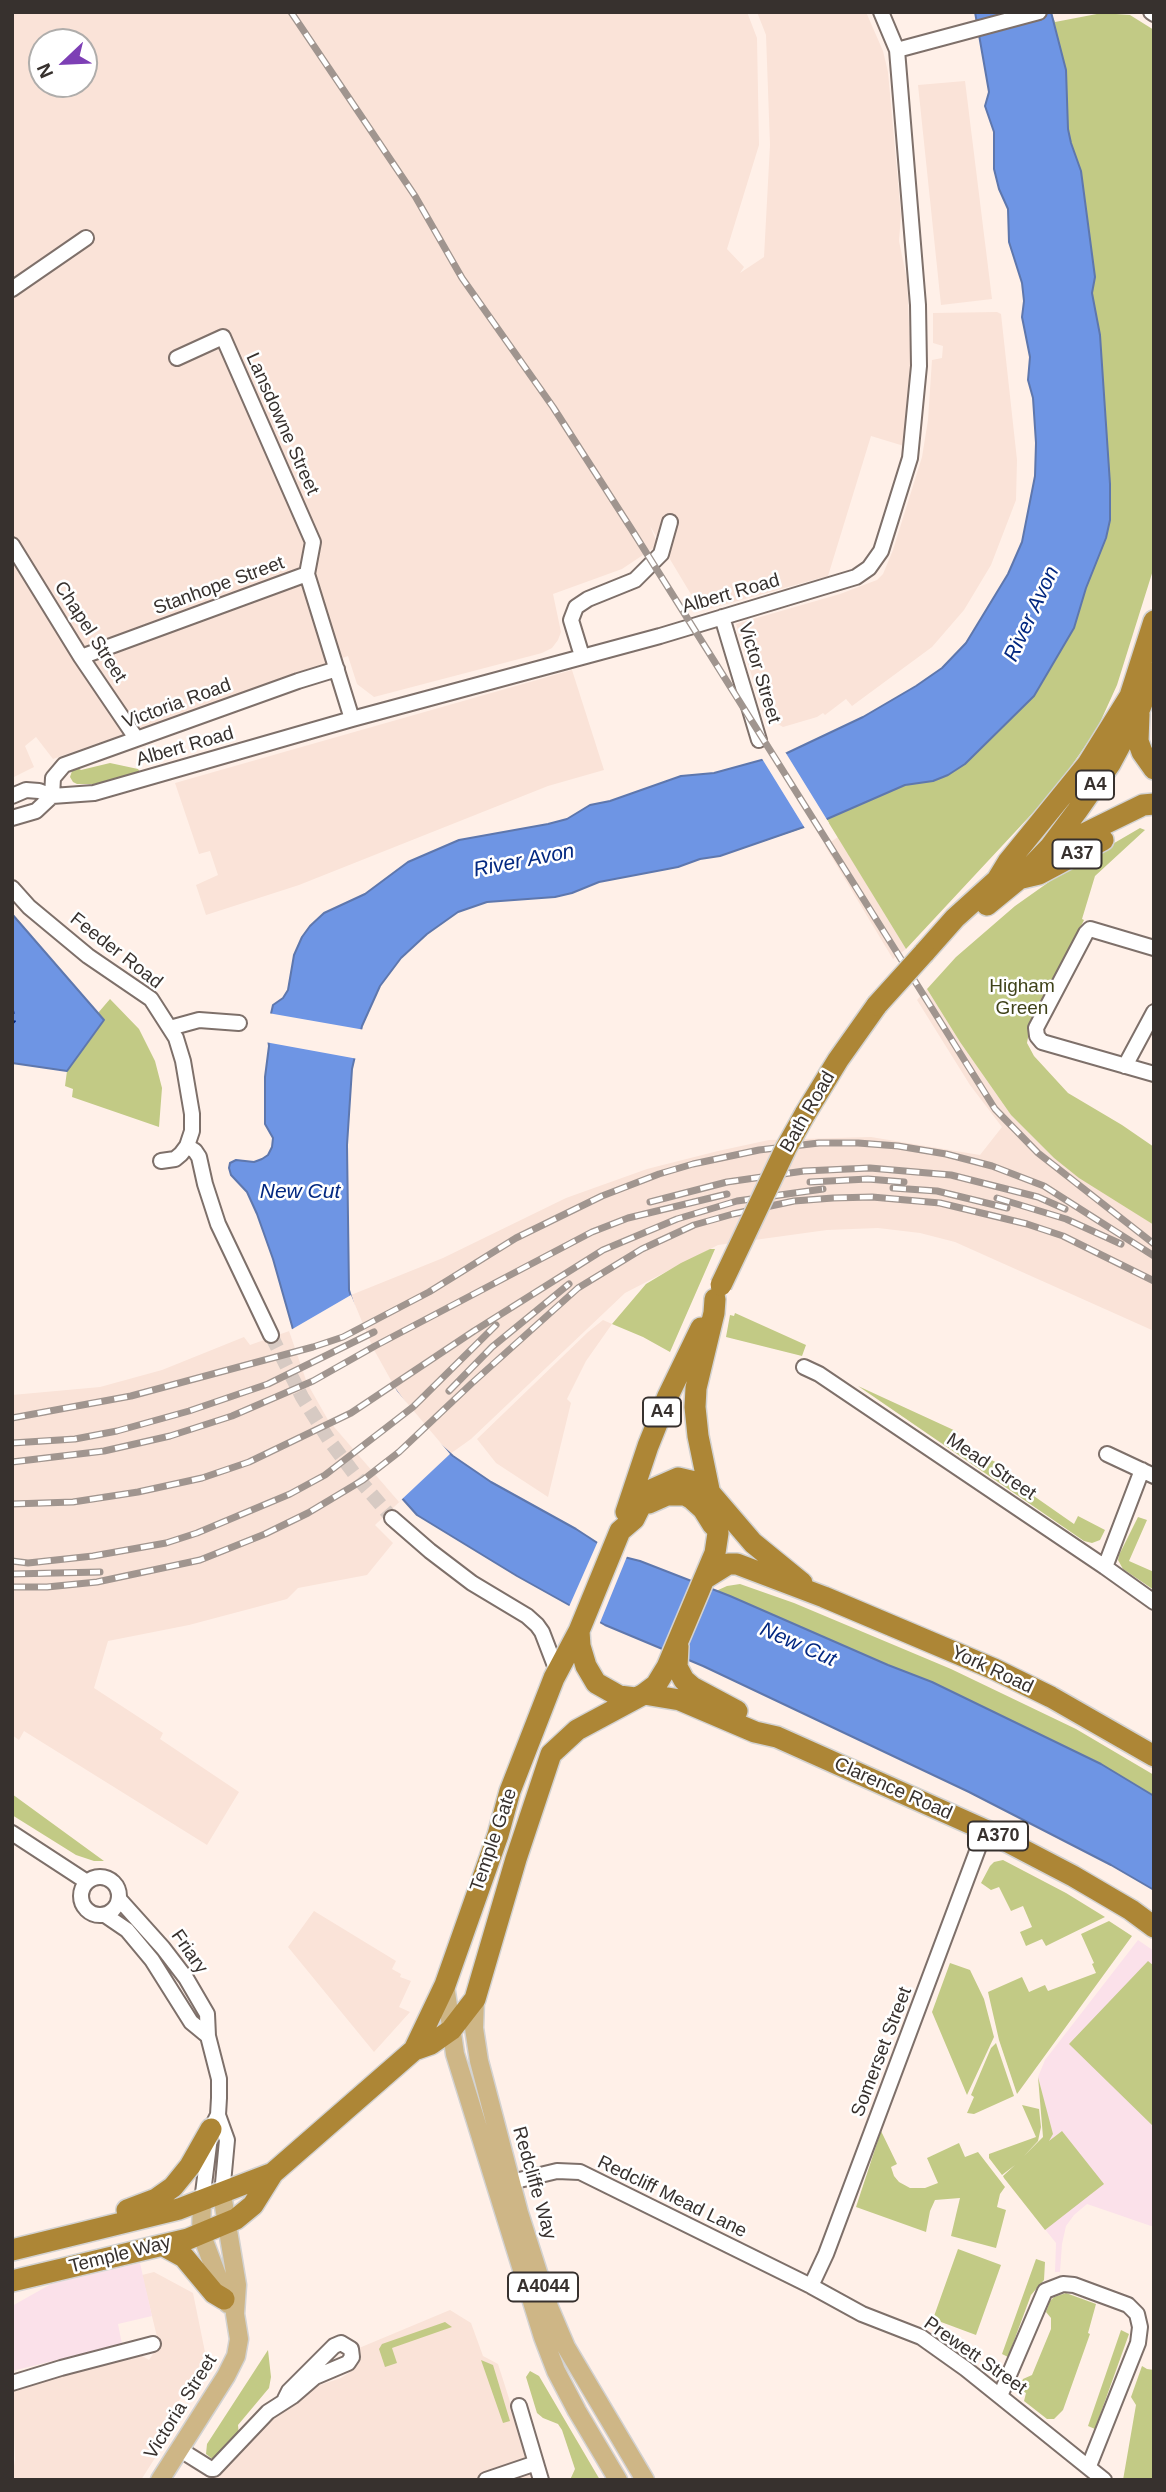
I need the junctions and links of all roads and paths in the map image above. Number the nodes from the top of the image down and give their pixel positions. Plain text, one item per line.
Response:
1 (881, 12) edge
2 (1039, 12) edge
3 (897, 50) junction
4 (86, 238) dead end
5 (12, 289) edge
6 (177, 358) dead end
7 (670, 522) dead end
8 (12, 545) edge
9 (307, 575) junction
10 (722, 617) junction
11 (1154, 621) edge
12 (582, 656) junction
13 (81, 657) junction
14 (337, 669) junction
15 (1154, 673) edge
16 (1140, 708) junction
17 (352, 719) junction
18 (136, 738) junction
19 (760, 740) dead end
20 (1154, 769) edge
21 (12, 796) edge
22 (52, 796) junction
23 (1150, 801) edge
24 (1124, 815) junction
25 (12, 818) edge
26 (1042, 855) junction
27 (1020, 878) junction
28 (997, 880) junction
29 (12, 888) edge
30 (1154, 948) edge
31 (928, 949) junction
32 (1154, 1012) edge
33 (239, 1023) dead end
34 (170, 1028) junction
35 (1125, 1066) junction
36 (1154, 1074) edge
37 (187, 1146) junction
38 (161, 1161) dead end
39 (718, 1292) junction
40 (271, 1335) tunnel mouth
41 (804, 1367) dead end
42 (1107, 1454) dead end
43 (1148, 1473) edge
44 (711, 1494) junction
45 (639, 1510) junction
46 (392, 1518) tunnel mouth
47 (620, 1533) junction
48 (718, 1533) junction
49 (1105, 1567) junction
50 (709, 1573) junction
51 (824, 1598) junction
52 (1154, 1602) edge
53 (581, 1625) junction
54 (557, 1671) junction
55 (675, 1674) junction
56 (640, 1696) junction
57 (777, 1737) junction
58 (1154, 1756) edge
59 (985, 1830) junction
60 (12, 1833) edge
61 (87, 1882) junction
62 (119, 1899) junction
63 (105, 1915) junction
64 (1154, 1927) edge
65 (445, 1985) junction
66 (475, 1999) junction
67 (450, 2030) junction
68 (208, 2036) junction
69 (414, 2050) junction
70 (214, 2122) junction
71 (273, 2173) junction
72 (511, 2182) junction
73 (212, 2197) junction
74 (226, 2224) junction
75 (101, 2229) junction
76 (201, 2234) junction
77 (163, 2245) junction
78 (12, 2250) edge
79 (12, 2281) edge
80 (811, 2286) junction
81 (229, 2306) junction
82 (153, 2344) dead end
83 (12, 2383) edge
84 (1000, 2396) junction
85 (285, 2399) junction
86 (519, 2406) dead end
87 (179, 2449) junction
88 (536, 2463) junction
89 (1089, 2466) junction
90 (160, 2480) edge
91 (486, 2480) edge
92 (541, 2480) edge
93 (618, 2480) edge
94 (645, 2480) edge
95 (1104, 2480) edge

1 - 3 street, Albert Road
2 - 3 street
3 - 10 street, Albert Road
4 - 5 street
6 - 9 street, Lansdowne Street
7 - 12 street
8 - 13 street, Chapel Street
9 - 13 street, Stanhope Street
9 - 14 street, Stanhope Street
10 - 12 street, Albert Road
10 - 19 street, Victor Street
11 - 28 highway, Bath Road / A4
12 - 17 street, Albert Road
13 - 18 street, Chapel Street
14 - 17 street, Stanhope Street
14 - 18 street, Victoria Road
15 - 16 highway, Bath Road / A4
16 - 20 highway
16 - 26 highway, Bath Road / A4
17 - 22 street, Albert Road
18 - 22 street, Victoria Road
21 - 22 street, Albert Road
22 - 25 street, Albert Road
23 - 24 highway, A37
24 - 26 highway, A37
24 - 27 highway, A37
26 - 27 highway, Bath Road / A4
26 - 28 highway, Bath Road / A4
27 - 31 highway, Bath Road / A4
28 - 31 highway, Bath Road / A4
29 - 34 street, Feeder Road
30 - 35 street
31 - 39 highway, Bath Road / A4, bridge
32 - 35 street
33 - 34 street
34 - 37 street, Feeder Road
35 - 36 street
37 - 38 street
37 - 40 street
39 - 44 highway, Bath Road / A4
39 - 47 highway, Bath Road / A4
41 - 49 street, Mead Street
42 - 43 street
43 - 49 street
44 - 45 highway, A4
44 - 48 highway, Bath Road / A4
44 - 51 highway, York Road
45 - 47 highway, A4
45 - 48 highway, A4
46 - 54 street
47 - 53 highway, A4
48 - 50 highway, A4
49 - 52 street, Mead Street
50 - 51 highway, York Road
50 - 55 highway, A4
51 - 58 highway, York Road
53 - 54 highway, Temple Gate / A4
53 - 56 highway, Clarence Road
54 - 65 highway, Temple Gate / A4
55 - 56 highway, A4
55 - 57 highway, Clarence Road / A370
56 - 57 highway, Clarence Road / A370
56 - 66 highway, A4
57 - 59 highway, Clarence Road / A370
59 - 64 highway, Clarence Road / A370
59 - 80 street, Somerset Street
60 - 61 street, Friary
61 - 62 street, Friary
61 - 63 street, Friary
62 - 63 street
62 - 68 street, Friary
63 - 68 street, Friary
65 - 67 main road, A4044
65 - 69 highway, Temple Gate
66 - 67 highway, Temple Gate
66 - 72 main road, Redcliffe Way / A4044
67 - 69 highway, Temple Gate
67 - 93 main road, Redcliffe Way / A4044
68 - 70 street, Friary
69 - 71 highway, Temple Gate
70 - 73 street, Friary
70 - 73 street, Friary
70 - 75 highway
71 - 73 highway, Temple Gate
71 - 74 highway, Temple Gate
72 - 80 street, Redcliff Mead Lane
72 - 94 main road, Redcliffe Way / A4044
73 - 74 main road, Victoria Street
73 - 75 highway, Temple Way
73 - 76 main road, Victoria Street
74 - 76 highway, Temple Way
74 - 81 main road, Victoria Street
75 - 78 highway, Temple Way
76 - 77 highway, Temple Way
76 - 81 main road, Victoria Street
77 - 79 highway, Temple Way
77 - 81 highway
80 - 84 street, Prewett Street
81 - 87 main road, Victoria Street
82 - 83 street
84 - 89 street, Prewett Street
84 - 89 street
85 - 85 street
85 - 87 street
86 - 88 street
87 - 90 main road, Victoria Street
88 - 91 street
88 - 92 street
89 - 95 street, Prewett Street

